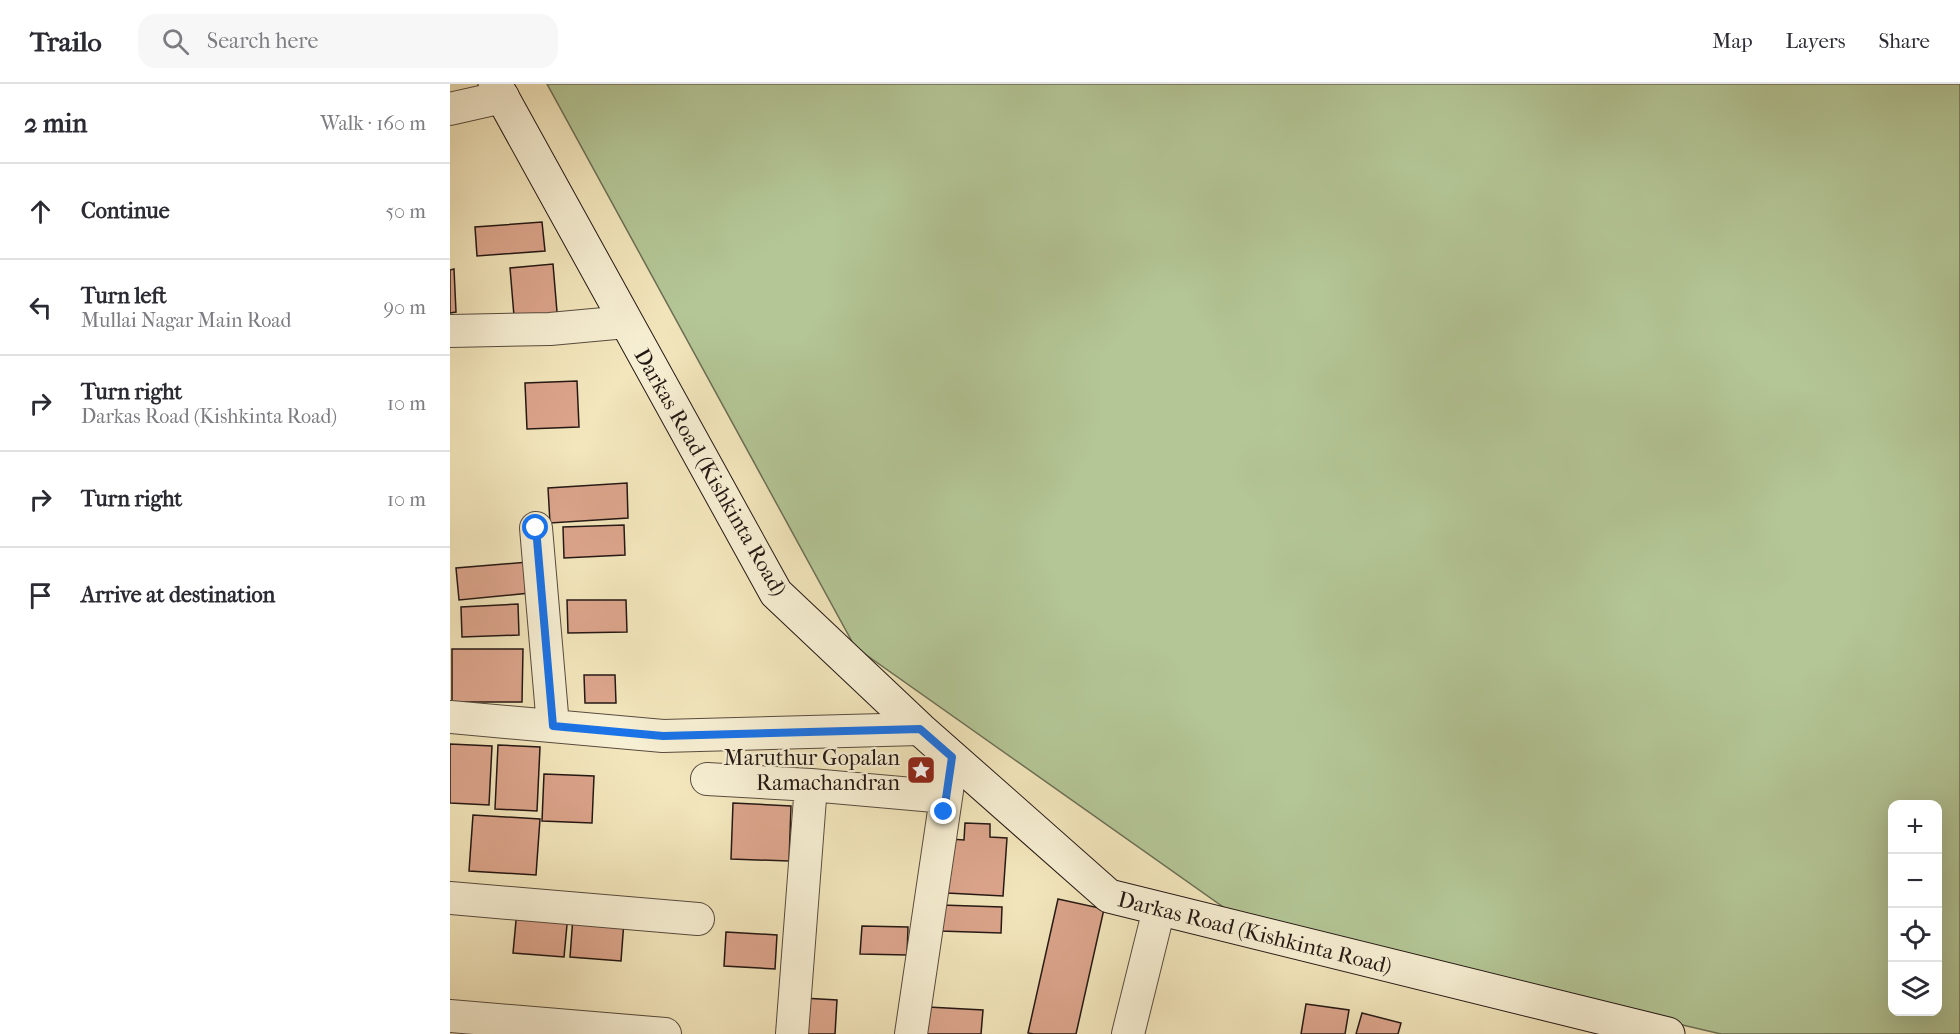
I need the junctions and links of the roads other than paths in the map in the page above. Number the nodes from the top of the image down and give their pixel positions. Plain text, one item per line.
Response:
1 (499, 91) edge
2 (450, 109) edge
3 (626, 322) junction
4 (450, 331) edge
5 (536, 528) dead end
6 (450, 717) edge
7 (553, 726) junction
8 (920, 729) junction
9 (952, 757) junction
10 (706, 778) dead end
11 (811, 785) junction
12 (946, 797) junction
13 (450, 898) edge
14 (1160, 909) junction
15 (698, 919) dead end
16 (450, 1016) edge
17 (665, 1034) edge
18 (792, 1034) edge
19 (910, 1034) edge
20 (1128, 1034) edge
21 (1668, 1034) edge

1 - 2 street
1 - 3 main road, Darkas Road (Kishkinta Road)
3 - 4 street
3 - 8 main road, Darkas Road (Kishkinta Road)
5 - 7 street
6 - 7 street
7 - 8 street
8 - 9 main road, Darkas Road (Kishkinta Road)
9 - 12 street
9 - 14 main road, Darkas Road (Kishkinta Road)
10 - 11 street
11 - 12 street
11 - 18 street
12 - 19 street
13 - 15 street
14 - 20 street
14 - 21 main road, Darkas Road (Kishkinta Road)
16 - 17 street

